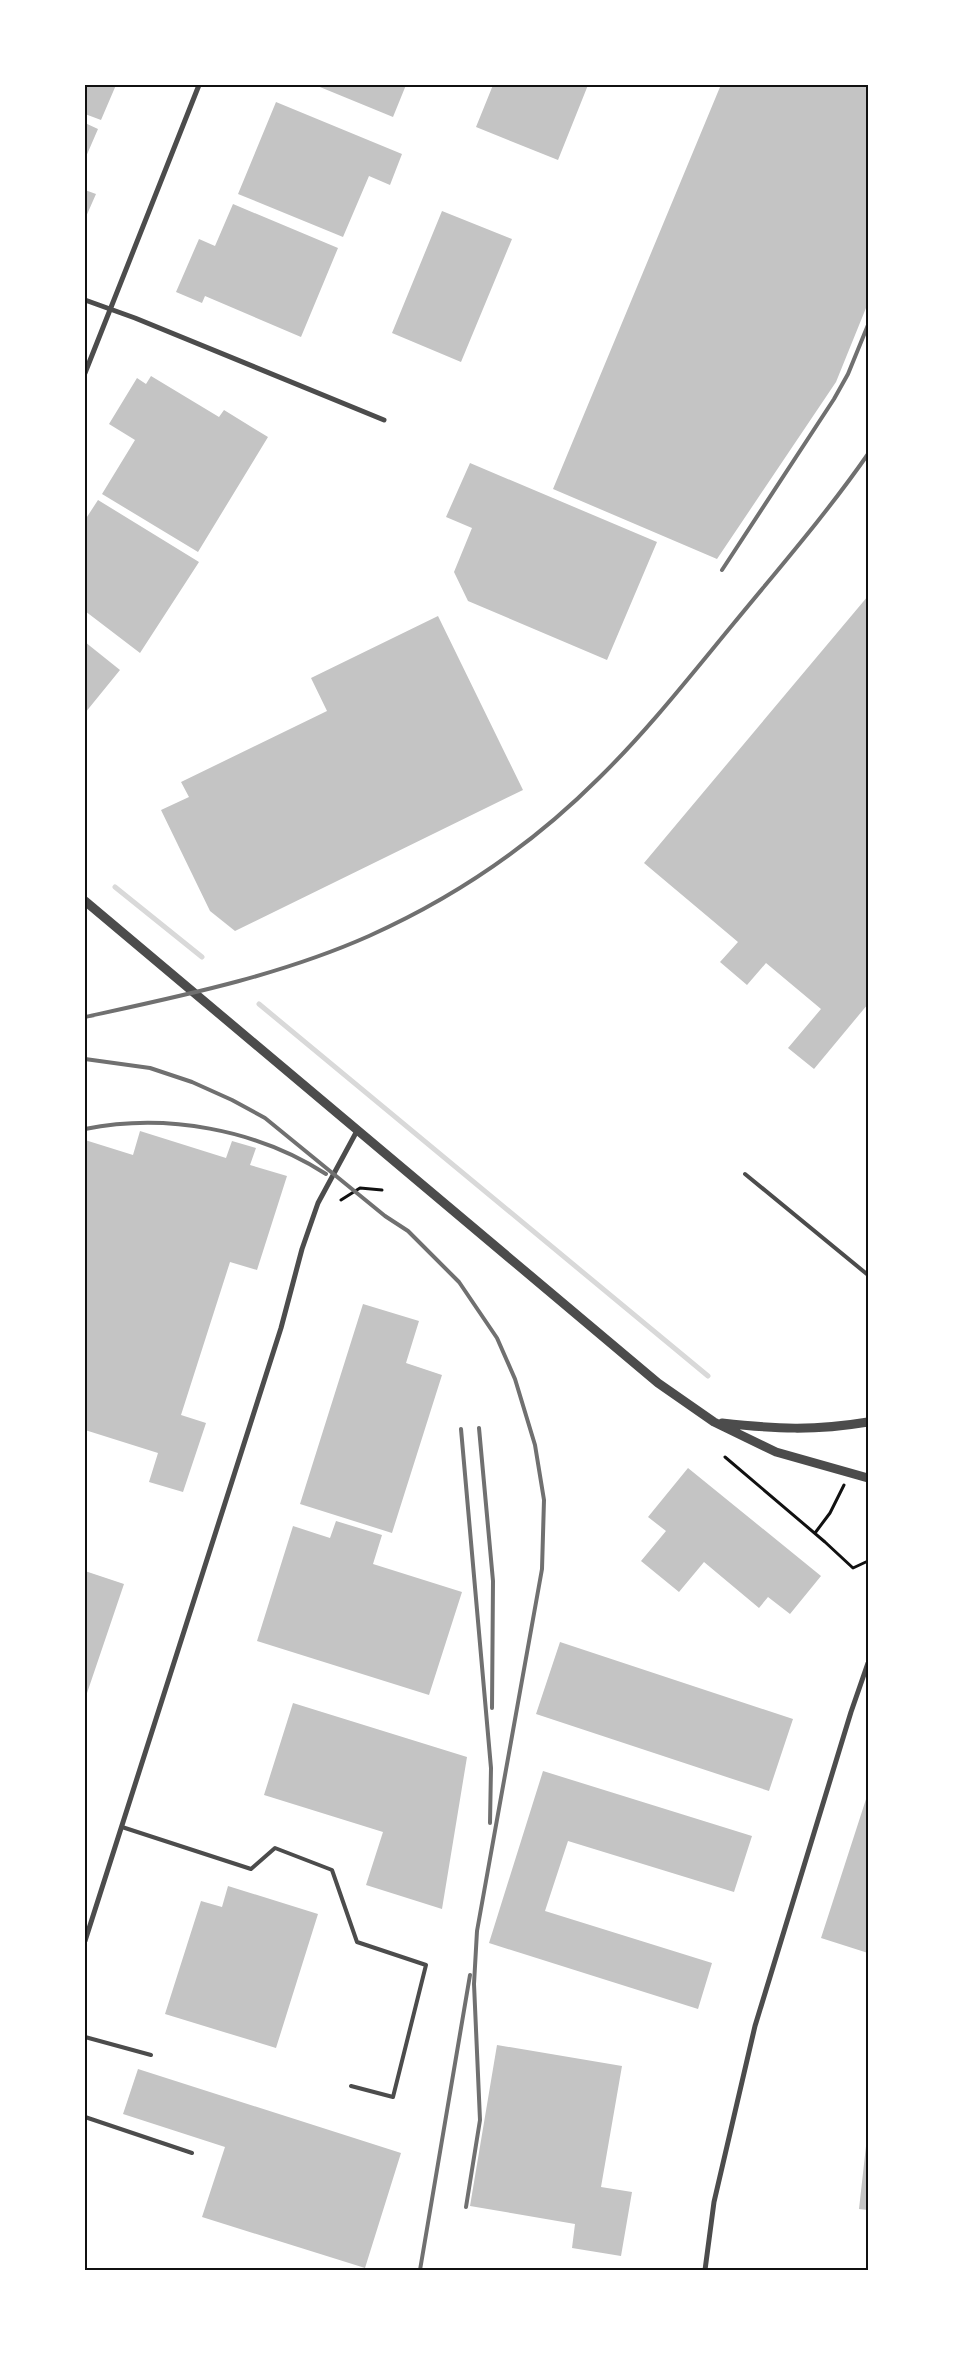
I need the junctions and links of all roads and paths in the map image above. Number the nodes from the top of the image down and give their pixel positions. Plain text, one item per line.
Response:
1 (199, 85) edge
2 (85, 300) edge
3 (111, 310) junction
4 (85, 372) edge
5 (384, 420) dead end
6 (85, 901) edge
7 (358, 1129) junction
8 (745, 1174) dead end
9 (382, 1190) dead end
10 (341, 1200) dead end
11 (868, 1275) edge
12 (714, 1422) junction
13 (868, 1422) edge
14 (725, 1457) dead end
15 (868, 1478) edge
16 (844, 1485) dead end
17 (815, 1533) junction
18 (868, 1561) edge
19 (868, 1664) edge
20 (122, 1827) junction
21 (85, 1941) edge
22 (85, 2037) edge
23 (151, 2055) dead end
24 (351, 2086) dead end
25 (85, 2117) edge
26 (192, 2153) dead end
27 (705, 2270) edge

1 - 3 street
2 - 3 street
3 - 4 street
3 - 5 street
6 - 7 street
7 - 12 street
7 - 20 street
8 - 11 lane
9 - 10 path
12 - 13 street
12 - 15 street
14 - 17 path
16 - 17 path
17 - 18 path
19 - 27 street
20 - 21 street
20 - 24 lane
22 - 23 lane
25 - 26 lane

